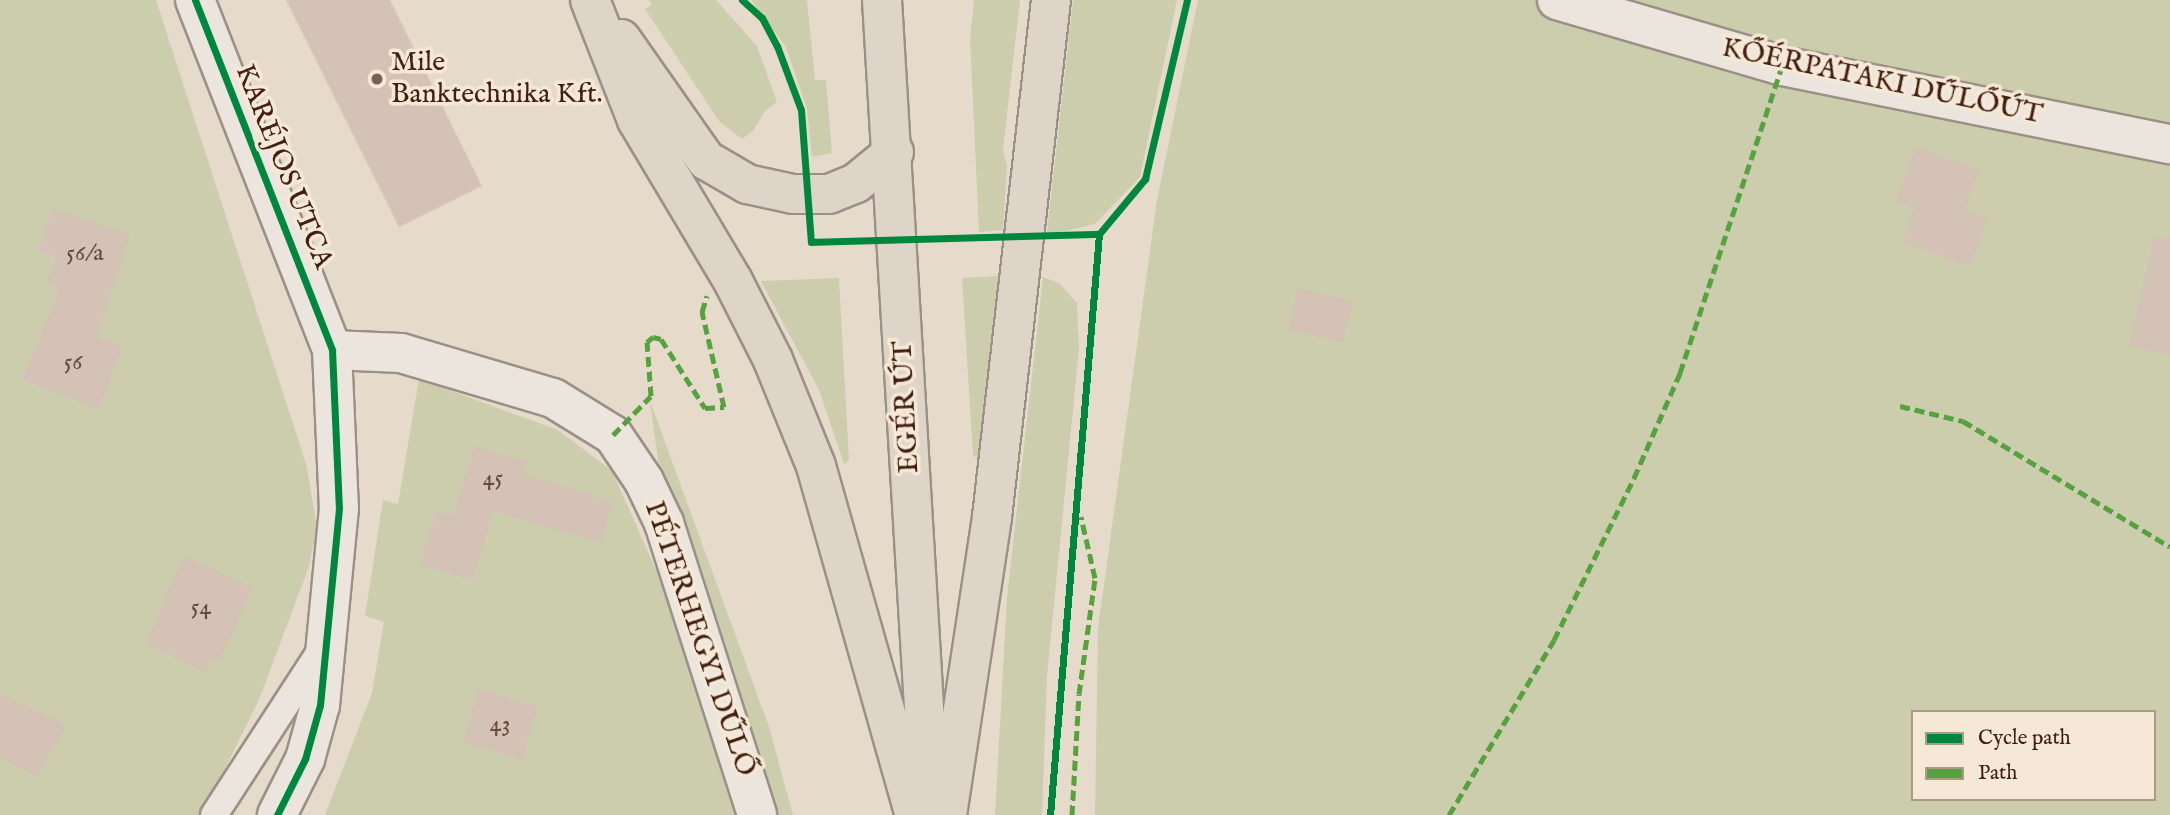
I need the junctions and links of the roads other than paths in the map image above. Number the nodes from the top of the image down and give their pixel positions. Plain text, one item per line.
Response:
1 (195, 0) edge
2 (592, 0) edge
3 (882, 0) edge
4 (1051, 0) edge
5 (1557, 0) edge
6 (2170, 144) edge
7 (894, 152) junction
8 (332, 349) junction
9 (326, 643) junction
10 (214, 815) edge
11 (277, 815) edge
12 (757, 815) edge
13 (915, 815) edge
14 (931, 815) edge
15 (947, 815) edge

1 - 8 street, KARÉJOS UTCA
2 - 7 main road
2 - 13 main road
3 - 7 main road, EGÉR ÚT
4 - 15 main road
5 - 6 street, KŐÉRPATAKI DŰLŐÚT
7 - 14 main road, EGÉR ÚT
8 - 9 street, KARÉJOS UTCA
8 - 12 street, PÉTERHEGYI DŰLŐ
9 - 10 lane
9 - 11 street, KARÉJOS UTCA

